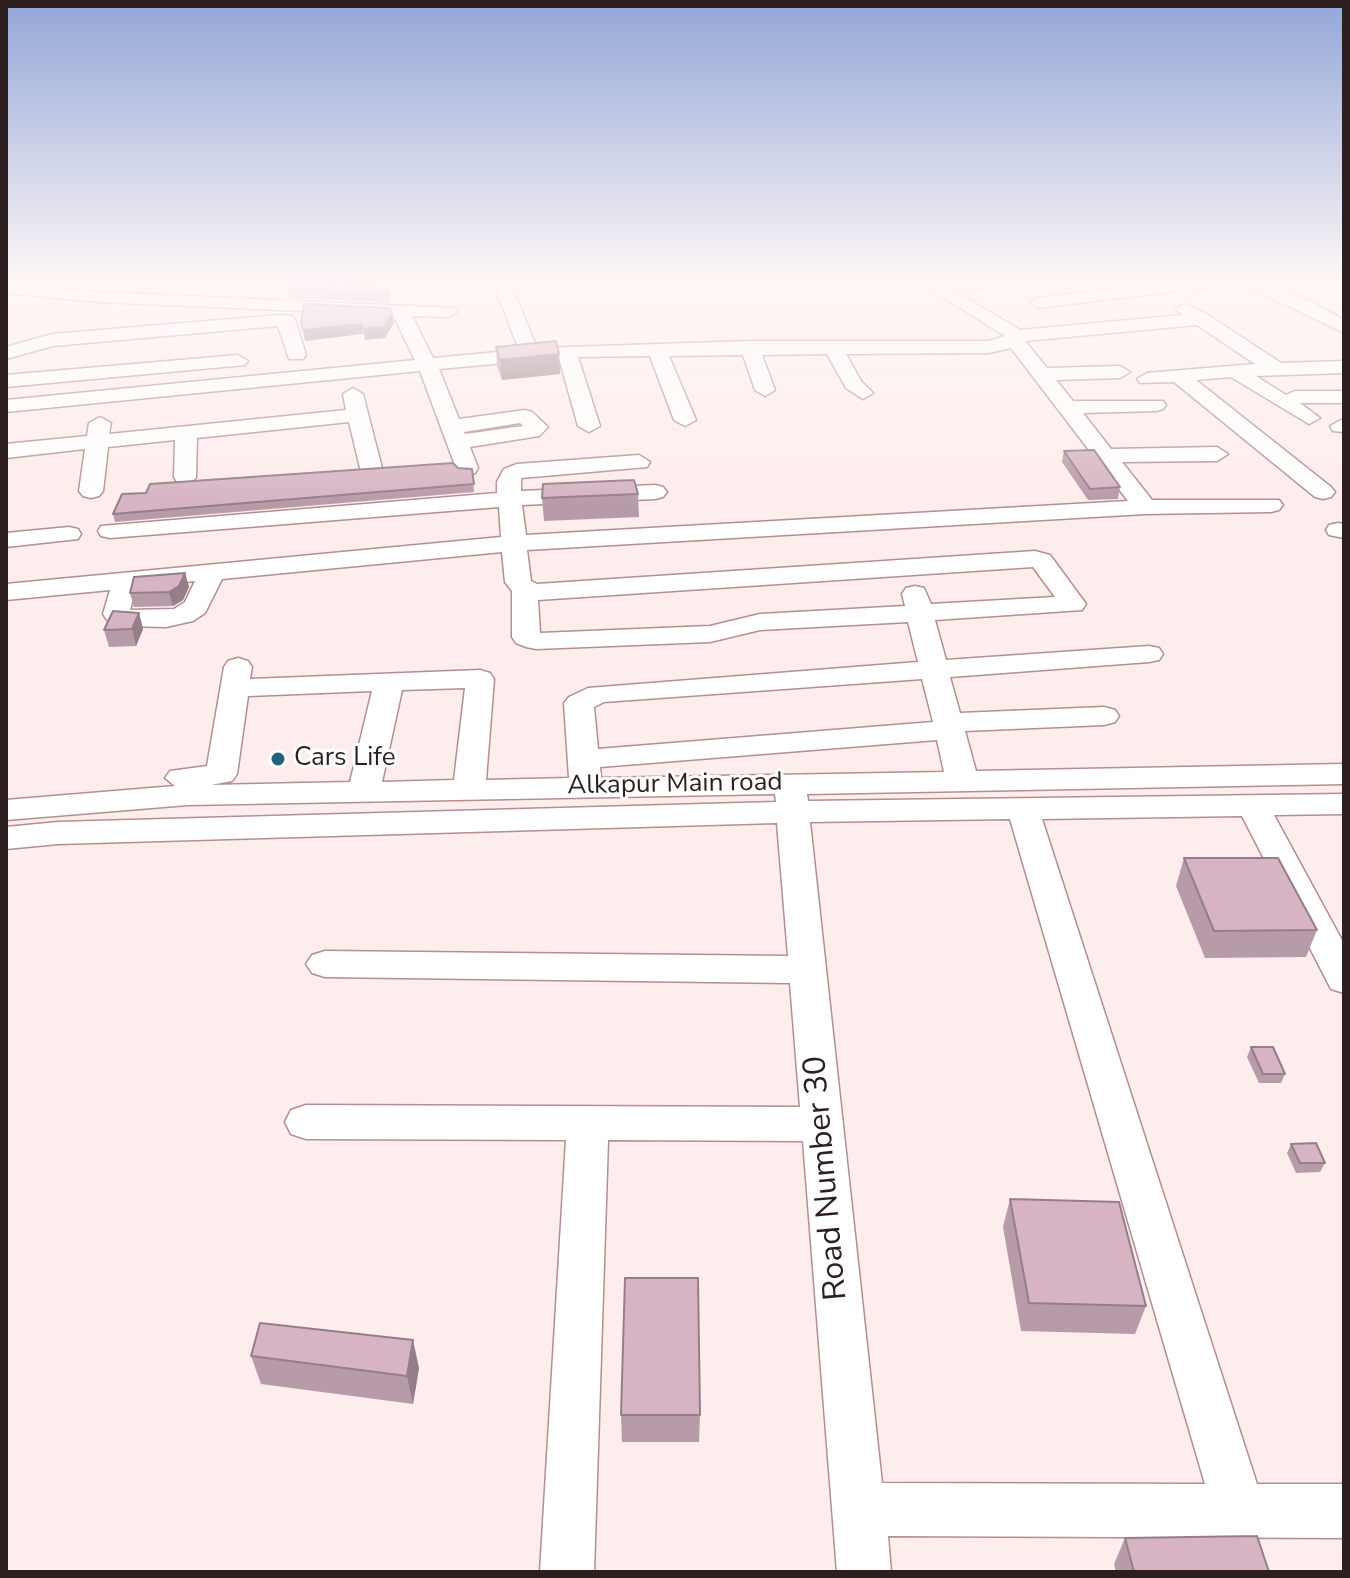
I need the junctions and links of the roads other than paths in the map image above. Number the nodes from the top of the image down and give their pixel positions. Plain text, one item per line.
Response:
1 (416, 356) edge
2 (496, 356) edge
3 (568, 356) edge
4 (659, 356) edge
5 (753, 356) edge
6 (838, 356) edge
7 (1027, 356) edge
8 (1257, 356) edge
9 (419, 364) junction
10 (1344, 367) edge
11 (1275, 368) junction
12 (348, 371) junction
13 (1235, 371) junction
14 (1120, 372) dead end
15 (1040, 374) junction
16 (1178, 376) junction
17 (1147, 379) dead end
18 (6, 381) edge
19 (252, 381) junction
20 (765, 390) dead end
21 (864, 394) dead end
22 (102, 396) junction
23 (1295, 397) dead end
24 (1344, 397) edge
25 (1156, 405) dead end
26 (6, 406) edge
27 (1065, 407) junction
28 (358, 415) junction
29 (1309, 418) dead end
30 (685, 420) dead end
31 (589, 426) dead end
32 (186, 432) junction
33 (99, 442) junction
34 (6, 451) edge
35 (1217, 454) dead end
36 (1103, 456) junction
37 (639, 462) dead end
38 (371, 468) edge
39 (467, 468) edge
40 (185, 477) dead end
41 (91, 491) dead end
42 (509, 491) junction
43 (655, 492) dead end
44 (1323, 492) dead end
45 (1271, 505) dead end
46 (1145, 507) junction
47 (885, 521) junction
48 (114, 522) edge
49 (69, 534) dead end
50 (6, 540) edge
51 (514, 543) junction
52 (905, 566) junction
53 (213, 570) junction
54 (126, 578) junction
55 (525, 590) junction
56 (6, 592) edge
57 (922, 612) junction
58 (1149, 654) dead end
59 (935, 671) junction
60 (389, 682) junction
61 (1104, 716) dead end
62 (948, 726) junction
63 (585, 773) junction
64 (1344, 774) edge
65 (963, 783) junction
66 (469, 789) junction
67 (364, 792) junction
68 (173, 796) junction
69 (791, 798) junction
70 (1344, 804) edge
71 (1253, 806) junction
72 (1023, 809) junction
73 (9, 823) edge
74 (325, 964) dead end
75 (807, 970) junction
76 (1344, 979) edge
77 (306, 1122) dead end
78 (588, 1123) junction
79 (822, 1124) junction
80 (858, 1509) junction
81 (1239, 1510) junction
82 (1344, 1511) edge
83 (567, 1572) edge
84 (864, 1572) edge

1 - 9 street
2 - 9 street
3 - 31 street
4 - 30 street
5 - 20 street
6 - 21 street
7 - 15 street
8 - 11 street
9 - 12 street
9 - 39 street
10 - 11 street
11 - 13 street
12 - 19 street
12 - 28 street
13 - 16 street
13 - 29 street
14 - 15 street
15 - 27 street
16 - 17 street
16 - 44 street
18 - 19 street
19 - 22 street
22 - 26 street
22 - 33 street
23 - 24 street
25 - 27 street
27 - 36 street
28 - 32 street
28 - 38 street
32 - 33 street
32 - 40 street
33 - 34 street
33 - 41 street
35 - 36 street
36 - 46 street
37 - 42 street
42 - 43 street
42 - 48 street
42 - 51 street
45 - 46 street
46 - 47 street
47 - 51 street
47 - 52 street
49 - 50 street
51 - 53 street
51 - 55 street
52 - 55 street
52 - 57 street
52 - 57 street
53 - 54 street
53 - 54 street
54 - 56 street
55 - 57 street
57 - 59 street
58 - 59 street
59 - 62 street
59 - 63 street
60 - 66 street
60 - 67 street
60 - 68 street
61 - 62 street
62 - 63 street
62 - 65 street
63 - 66 street, Alkapur Main road
63 - 69 street, Alkapur Main road
64 - 65 street, Alkapur Main road
65 - 69 street, Alkapur Main road
66 - 67 street, Alkapur Main road
67 - 68 street, Alkapur Main road
68 - 73 street, Alkapur Main road
69 - 72 street, Alkapur Main road
69 - 73 street, Alkapur Main road
69 - 75 street, Road Number 30
70 - 71 street, Alkapur Main road
71 - 72 street, Alkapur Main road
71 - 76 street
72 - 81 street
74 - 75 street
75 - 79 street, Road Number 30
77 - 78 street
78 - 79 street
78 - 83 street
79 - 80 street, Road Number 30
80 - 81 street
80 - 84 street, Road Number 30
81 - 82 street

